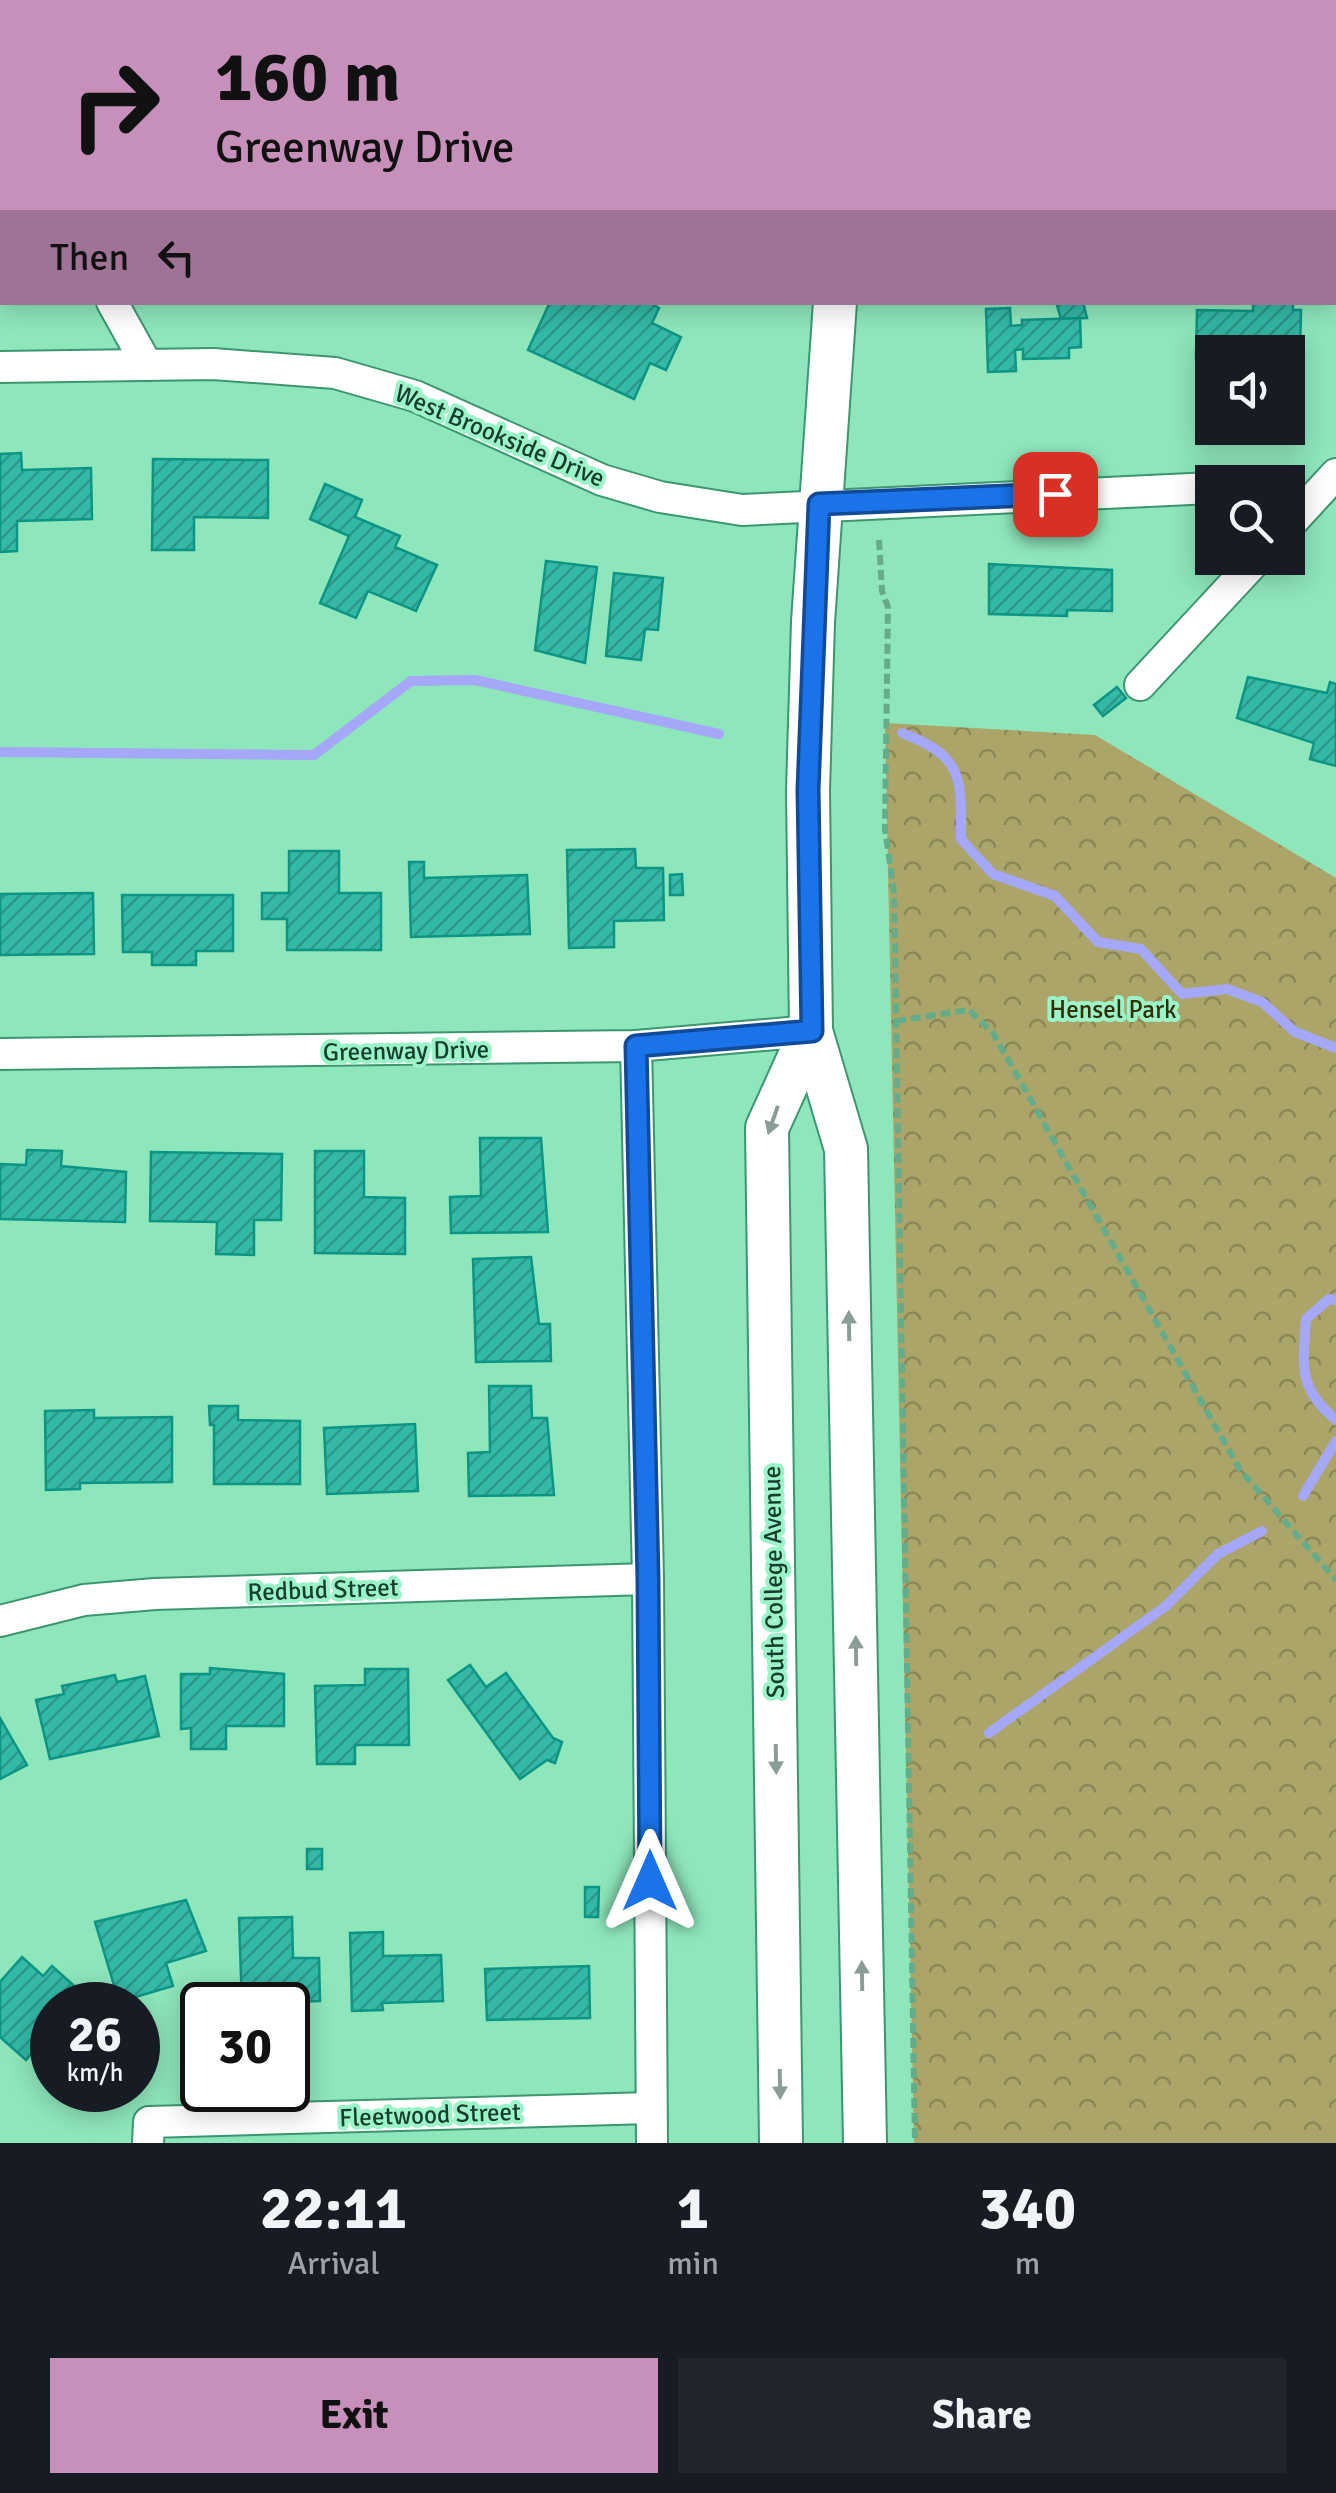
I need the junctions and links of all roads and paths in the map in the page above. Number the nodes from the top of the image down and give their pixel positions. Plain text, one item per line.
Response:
1 (114, 305) edge
2 (834, 305) edge
3 (147, 364) junction
4 (0, 367) edge
5 (1332, 484) edge
6 (1305, 485) edge
7 (1195, 489) edge
8 (819, 504) junction
9 (1305, 510) edge
10 (879, 540) dead end
11 (1242, 575) edge
12 (1140, 684) dead end
13 (896, 1021) junction
14 (812, 1031) junction
15 (636, 1046) junction
16 (0, 1054) edge
17 (648, 1579) junction
18 (1336, 1580) edge
19 (0, 1621) edge
20 (651, 2108) junction
21 (149, 2133) edge
22 (652, 2143) edge
23 (781, 2143) edge
24 (865, 2143) edge
25 (915, 2143) edge

1 - 3 street
2 - 8 main road, South College Avenue
3 - 4 street, West Brookside Drive
3 - 8 street, West Brookside Drive
5 - 6 street
5 - 9 street
7 - 8 street, West Brookside Drive
8 - 14 main road, South College Avenue
10 - 13 path
11 - 12 street
13 - 18 path
13 - 25 path
14 - 15 street, Greenway Drive
14 -> 23 main road, South College Avenue
24 -> 14 main road, South College Avenue
15 - 16 street, Greenway Drive
15 - 17 street
17 - 19 street, Redbud Street
17 - 20 street
20 - 21 street, Fleetwood Street
20 - 22 street

